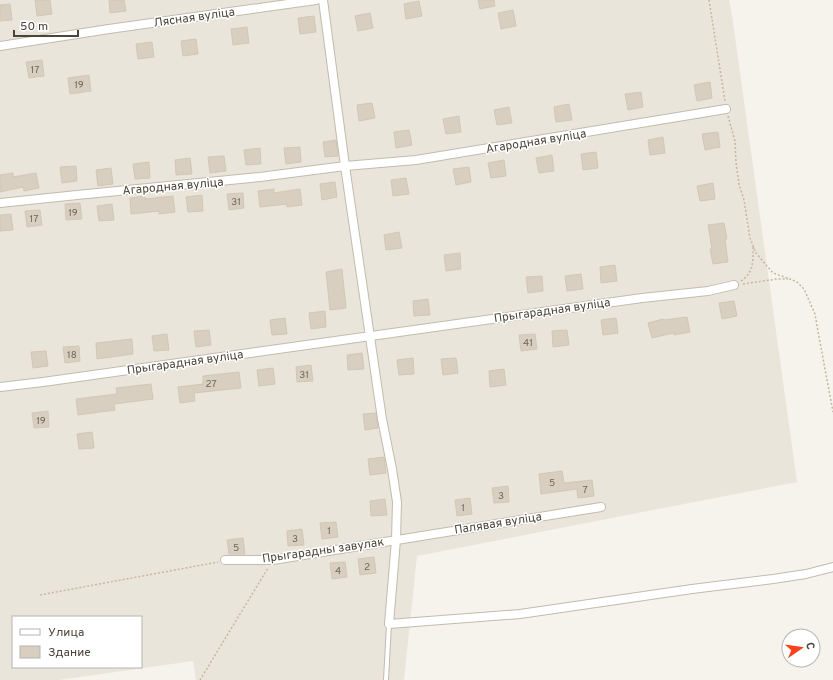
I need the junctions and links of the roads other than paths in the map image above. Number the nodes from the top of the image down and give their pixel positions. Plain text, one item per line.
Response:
1 (316, 0) edge
2 (323, 0) edge
3 (0, 46) edge
4 (726, 110) road end
5 (345, 166) junction
6 (0, 203) edge
7 (734, 285) road end
8 (370, 335) junction
9 (0, 387) edge
10 (600, 507) dead end
11 (396, 540) junction
12 (225, 560) road end
13 (833, 567) edge
14 (389, 624) junction
15 (386, 680) edge

1 - 3 street, Лясная вуліца
2 - 5 street
4 - 5 street, Агародная вуліца
5 - 6 street, Агародная вуліца
5 - 8 street
7 - 8 street, Прыгарадная вуліца
8 - 9 street, Прыгарадная вуліца
8 - 11 street
10 - 11 street, Палявая вуліца
11 - 12 street, Прыгарадны завулак
11 - 14 street
13 - 14 street
14 - 15 lane

